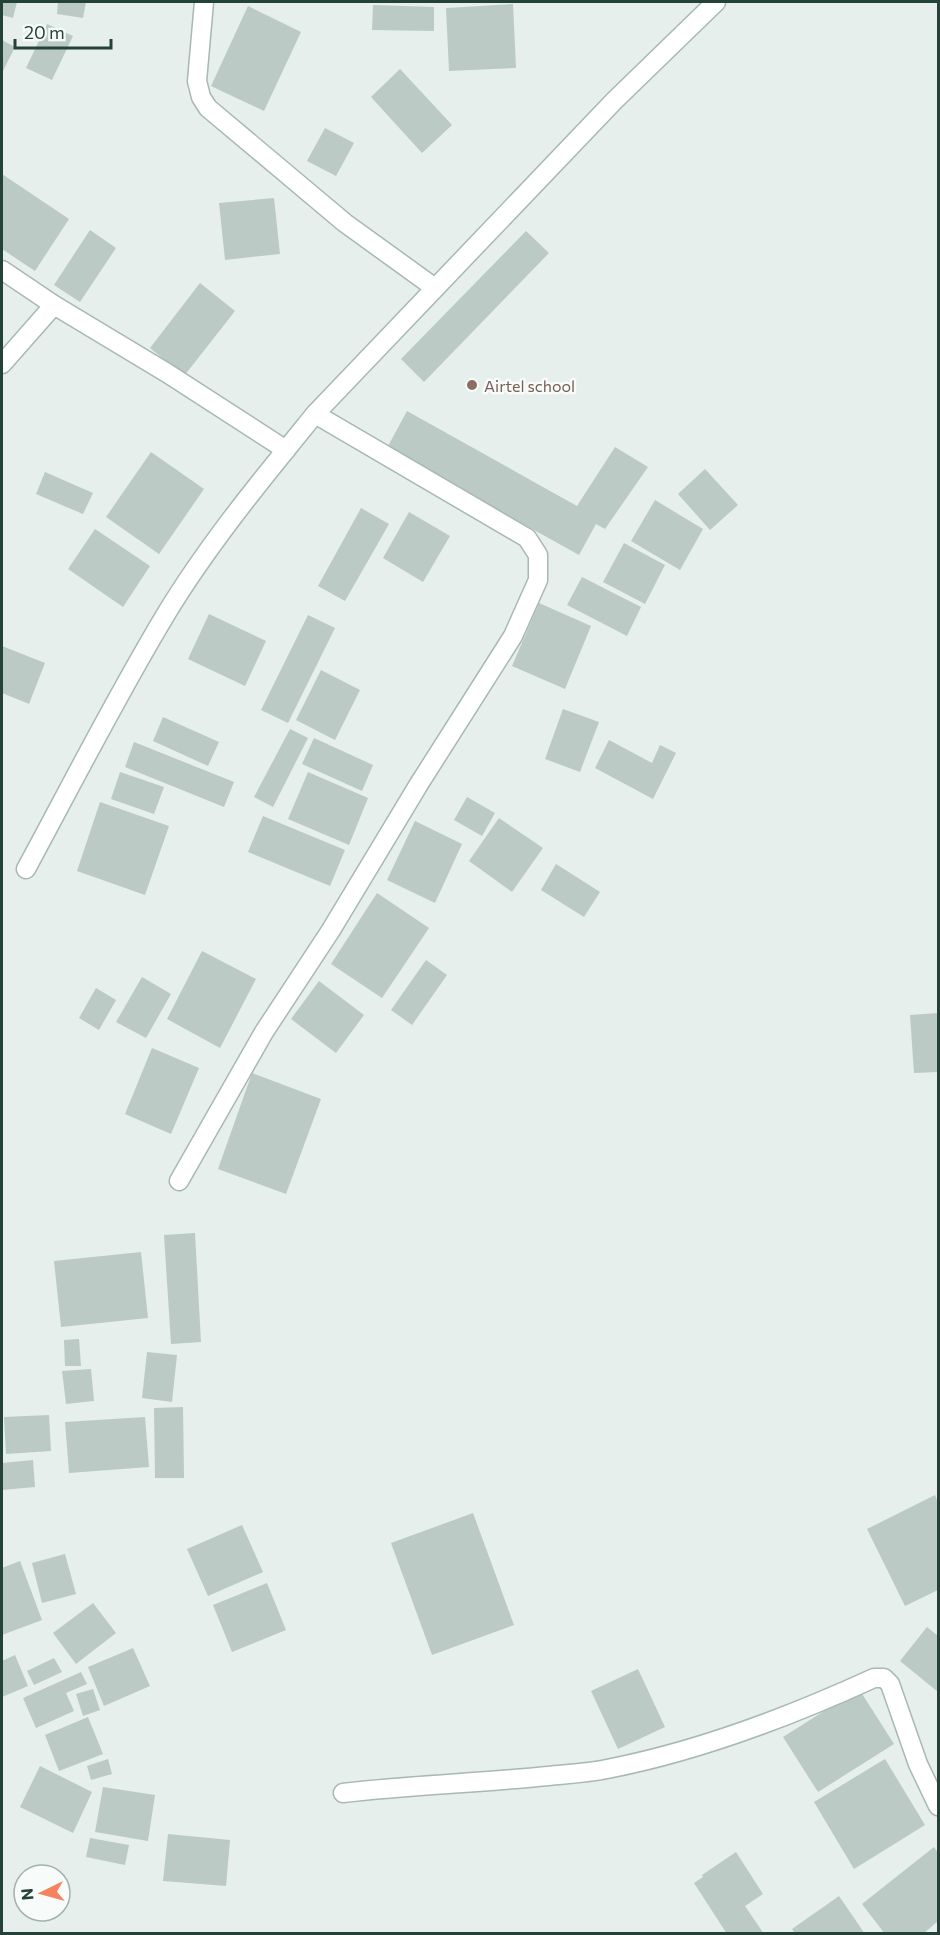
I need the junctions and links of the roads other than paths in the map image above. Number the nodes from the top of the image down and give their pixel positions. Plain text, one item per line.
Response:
1 (204, 2) edge
2 (716, 2) edge
3 (2, 270) edge
4 (435, 288) junction
5 (54, 305) junction
6 (2, 364) edge
7 (315, 414) junction
8 (286, 450) junction
9 (26, 869) dead end
10 (179, 1181) dead end
11 (343, 1793) dead end
12 (939, 1806) edge

1 - 4 street
2 - 4 street
3 - 5 street
4 - 7 street
5 - 6 street
5 - 8 street
7 - 8 street
7 - 10 street
8 - 9 street
11 - 12 street

